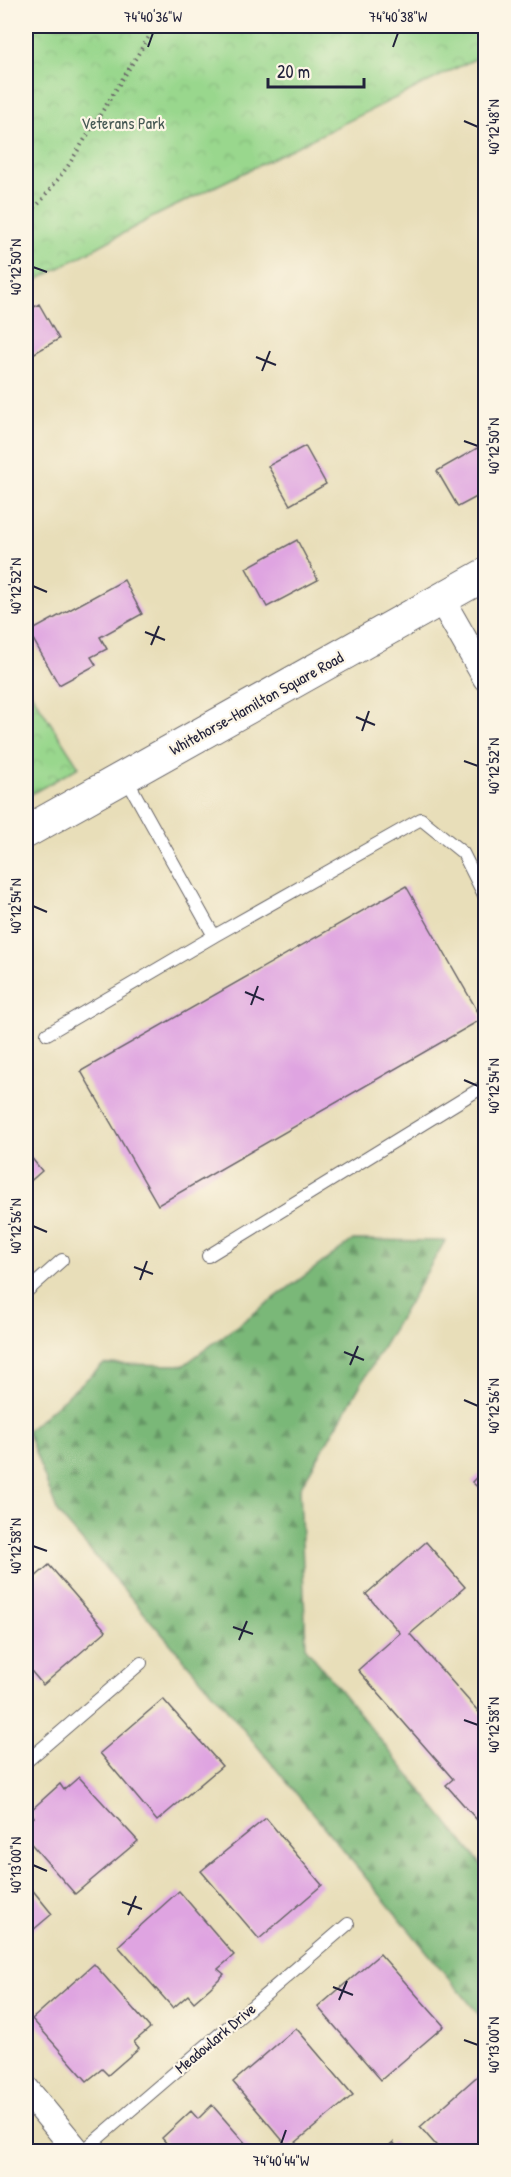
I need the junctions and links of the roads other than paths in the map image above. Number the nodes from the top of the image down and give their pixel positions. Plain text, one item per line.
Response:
1 (486, 573) edge
2 (441, 598) junction
3 (486, 678) edge
4 (125, 777) junction
5 (26, 832) edge
6 (486, 898) edge
7 (214, 936) junction
8 (47, 1034) dead end
9 (486, 1085) edge
10 (208, 1256) dead end
11 (62, 1260) dead end
12 (26, 1292) edge
13 (141, 1663) dead end
14 (26, 1762) edge
15 (348, 1924) dead end
16 (26, 2090) edge
17 (80, 2151) edge

1 - 2 street, Whitehorse-Hamilton Square Road
2 - 3 street
2 - 4 street, Whitehorse-Hamilton Square Road
4 - 5 street, Whitehorse-Hamilton Square Road
4 - 7 lane
6 - 7 lane
7 - 8 lane
9 - 10 lane
11 - 12 lane
13 - 14 lane
15 - 17 lane, Meadowlark Drive
16 - 17 street, Meadowlark Drive

